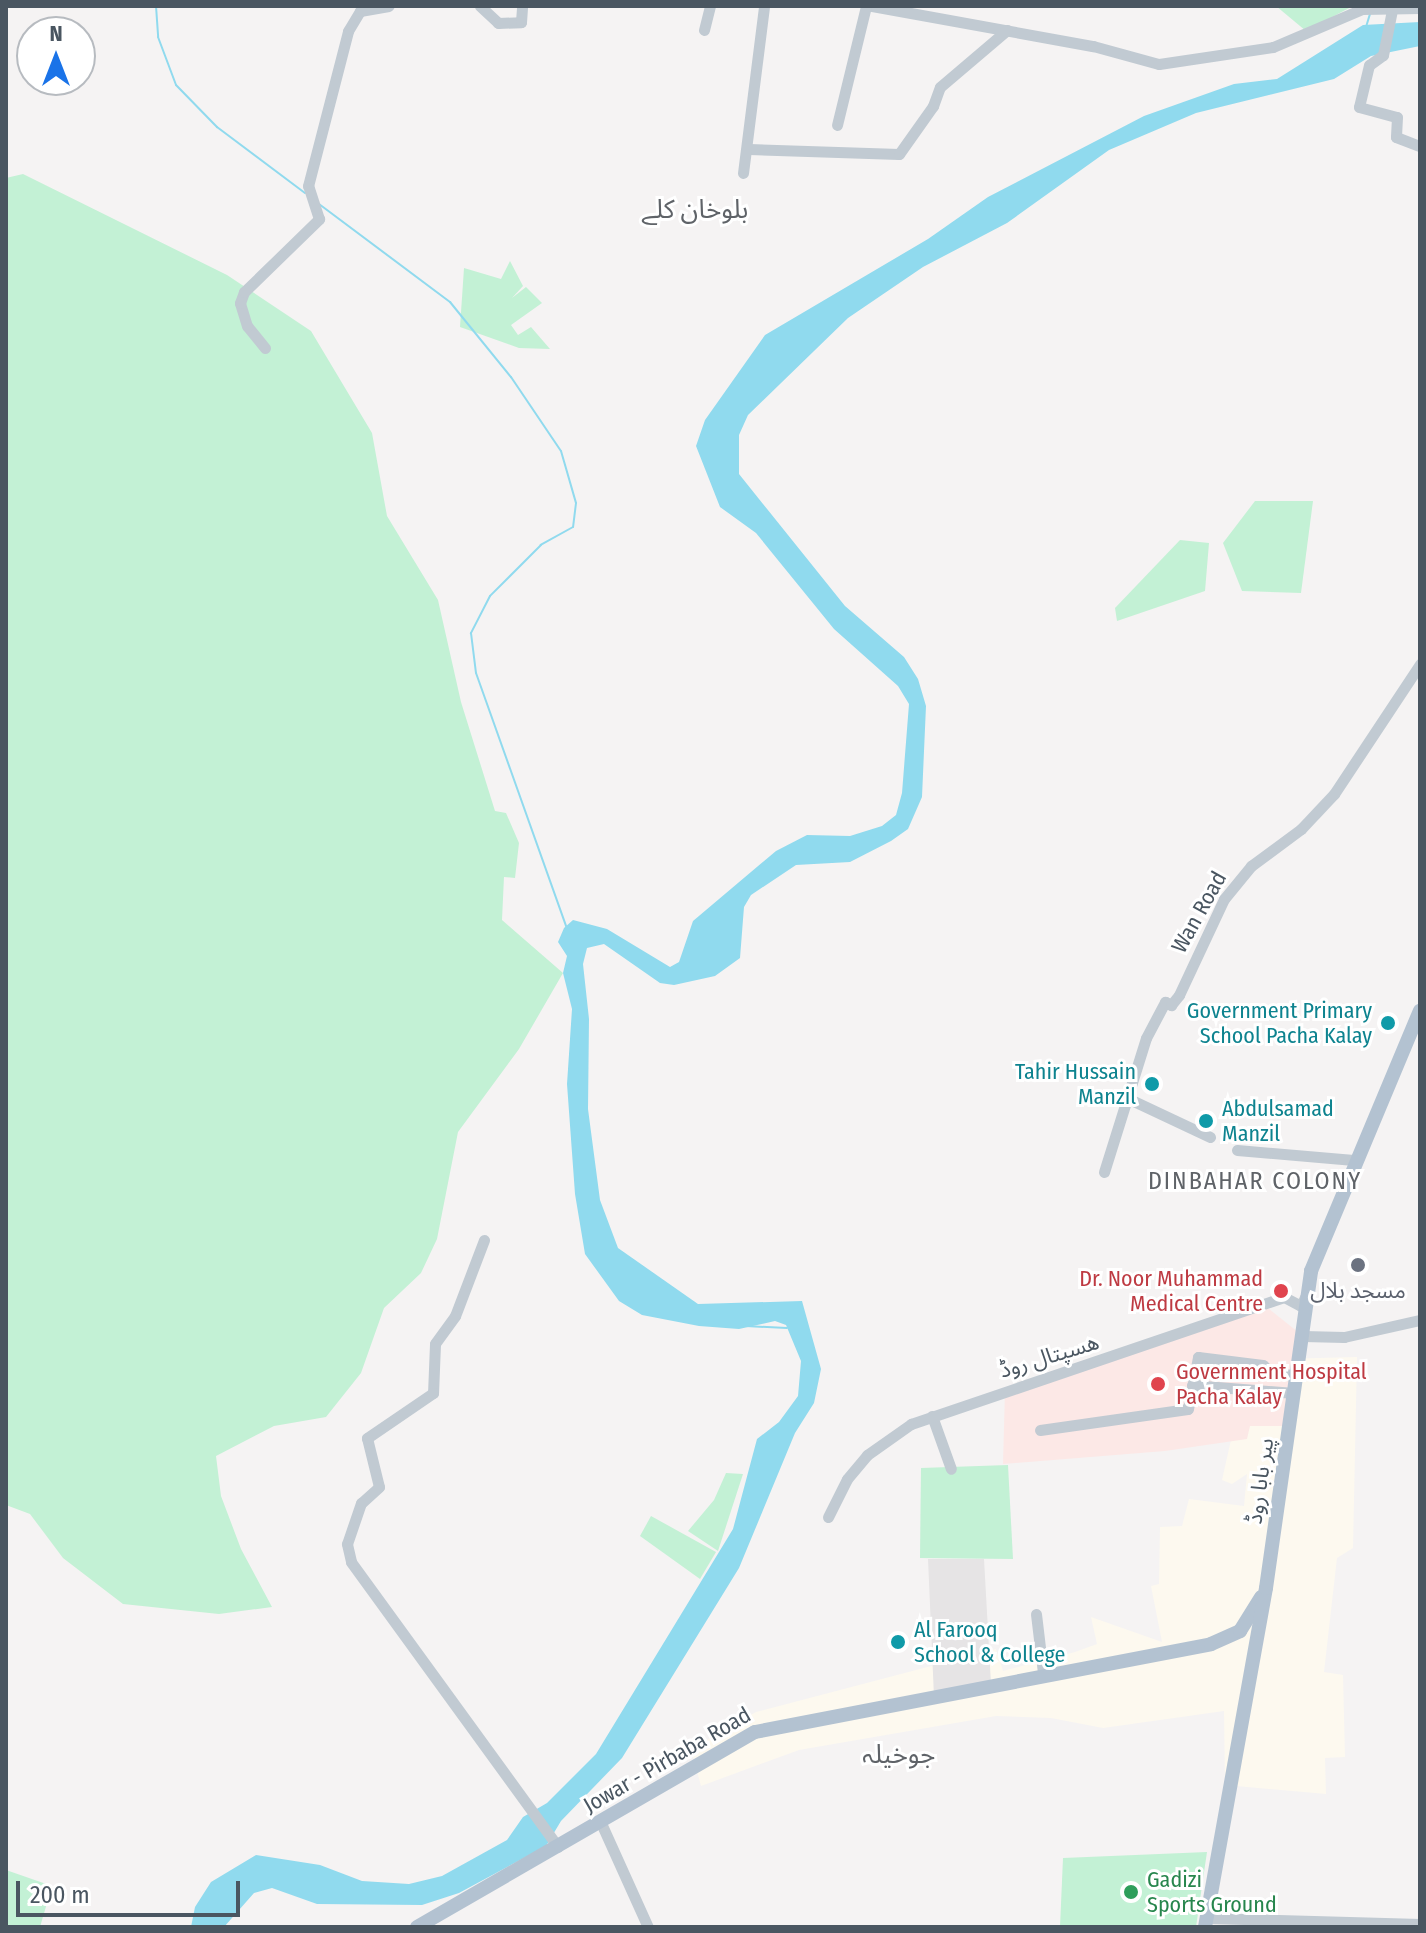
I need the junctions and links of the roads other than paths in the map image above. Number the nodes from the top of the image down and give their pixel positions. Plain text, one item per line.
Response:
1 (389, 6) edge
2 (480, 6) edge
3 (522, 6) edge
4 (710, 6) edge
5 (764, 6) edge
6 (869, 6) edge
7 (1420, 8) edge
8 (1392, 10) junction
9 (946, 12) edge
10 (704, 30) dead end
11 (1007, 30) junction
12 (837, 125) dead end
13 (1420, 146) edge
14 (749, 149) junction
15 (743, 173) dead end
16 (265, 348) dead end
17 (1420, 664) edge
18 (1420, 1011) edge
19 (1125, 1097) junction
20 (1210, 1137) dead end
21 (1237, 1150) dead end
22 (1354, 1160) junction
23 (1104, 1172) dead end
24 (484, 1240) dead end
25 (1309, 1289) junction
26 (1420, 1320) edge
27 (1303, 1336) junction
28 (1270, 1372) junction
29 (1297, 1376) junction
30 (1192, 1385) junction
31 (1259, 1390) junction
32 (1294, 1393) junction
33 (932, 1416) junction
34 (1040, 1430) dead end
35 (951, 1469) dead end
36 (828, 1517) dead end
37 (1266, 1588) junction
38 (1036, 1614) dead end
39 (1228, 1638) junction
40 (1255, 1652) junction
41 (1043, 1673) junction
42 (601, 1823) junction
43 (553, 1842) junction
44 (1206, 1923) edge
45 (1420, 1924) edge
46 (417, 1927) edge
47 (648, 1927) edge

1 - 16 street
2 - 3 street
4 - 10 street
5 - 14 street
6 - 9 street
6 - 12 street
7 - 8 street
8 - 11 street
8 - 13 street
9 - 11 street
11 - 14 street
14 - 15 street
17 - 19 street, Wan Road
18 - 22 main road, پیر بابا روڈ
19 - 20 street
19 - 23 street, Wan Road
21 - 22 street
22 - 25 main road, پیر بابا روڈ
24 - 43 street
25 - 27 main road, پیر بابا روڈ
25 - 33 street, ھسپتال روڈ
26 - 27 street
27 - 29 main road, پیر بابا روڈ
28 - 29 street
28 - 30 street
28 - 31 street
29 - 32 main road, پیر بابا روڈ
30 - 31 street
30 - 34 street
31 - 32 street
32 - 37 main road, پیر بابا روڈ
33 - 35 street
33 - 36 street, ھسپتال روڈ
37 - 39 main road
37 - 40 main road, پیر بابا روڈ
38 - 41 street
39 - 40 main road
39 - 41 main road, Jowar - Pirbaba Road
40 - 44 main road, پیر بابا روڈ
41 - 42 main road, Jowar - Pirbaba Road
42 - 43 main road, Jowar - Pirbaba Road
42 - 47 street
43 - 46 main road, Jowar - Pirbaba Road
44 - 45 street

